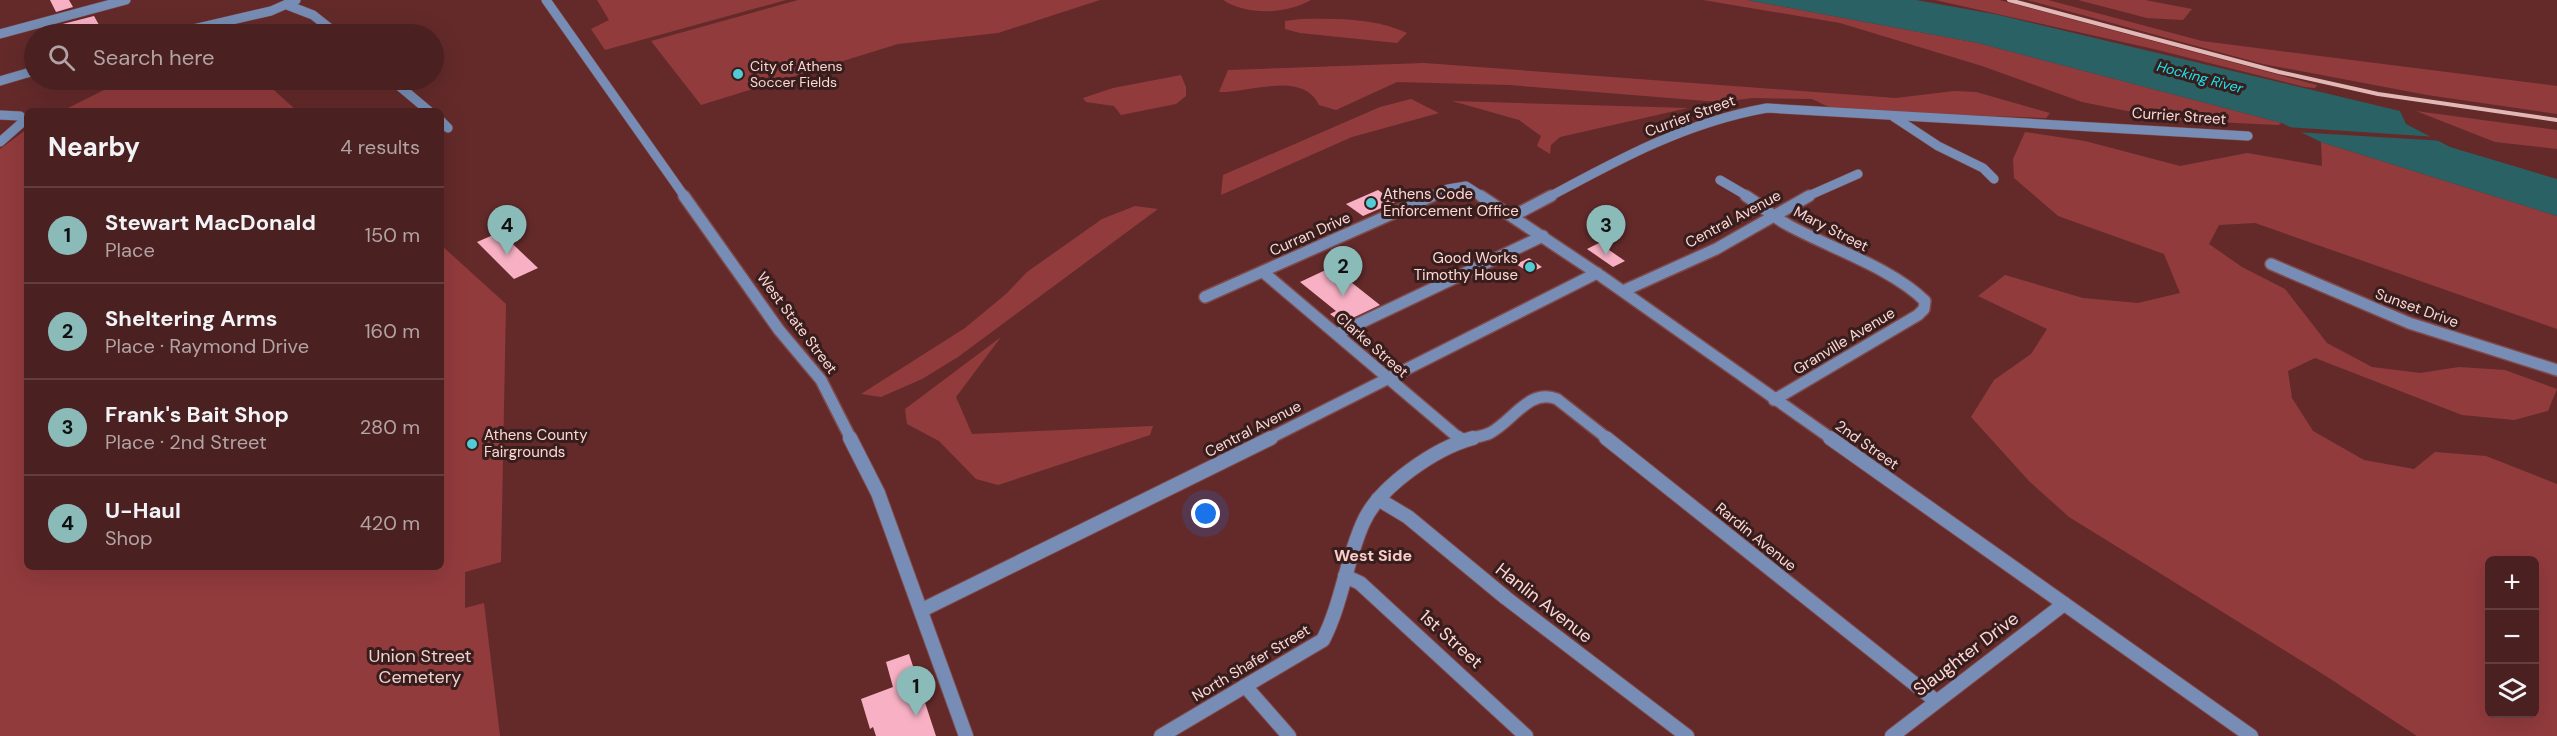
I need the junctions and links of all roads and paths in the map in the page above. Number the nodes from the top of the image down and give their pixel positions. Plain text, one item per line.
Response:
1 (126, 0) edge
2 (296, 0) edge
3 (546, 0) edge
4 (287, 5) junction
5 (37, 24) edge
6 (212, 24) edge
7 (325, 24) edge
8 (24, 28) edge
9 (0, 34) edge
10 (24, 74) edge
11 (0, 81) edge
12 (404, 90) edge
13 (425, 108) edge
14 (0, 115) edge
15 (1892, 116) junction
16 (24, 119) edge
17 (24, 121) edge
18 (2248, 136) dead end
19 (0, 142) edge
20 (1858, 174) dead end
21 (1994, 179) dead end
22 (1720, 180) dead end
23 (1461, 186) joint
24 (1513, 216) junction
25 (1775, 216) junction
26 (1543, 236) junction
27 (2271, 264) dead end
28 (1263, 272) junction
29 (1598, 273) junction
30 (1623, 291) junction
31 (1204, 297) dead end
32 (1925, 304) joint
33 (1337, 334) junction
34 (2557, 370) edge
35 (1388, 378) junction
36 (1557, 399) joint
37 (1774, 400) junction
38 (1462, 441) junction
39 (1378, 499) junction
40 (1346, 576) junction
41 (2064, 604) junction
42 (922, 610) junction
43 (1245, 686) junction
44 (1936, 701) junction
45 (966, 736) edge
46 (1161, 736) edge
47 (1289, 736) edge
48 (1526, 736) edge
49 (1687, 736) edge
50 (1892, 736) edge
51 (2251, 736) edge

1 - 5 street
2 - 4 street
3 - 42 street, West State Street
4 - 6 street
4 - 7 street
8 - 9 street
10 - 11 street
12 - 13 street
14 - 16 street
15 - 18 street, Currier Street
15 - 21 street, Currier Street
15 - 24 street, Currier Street
17 - 19 street
20 - 25 street, Central Avenue
22 - 25 street, Mary Street
23 - 24 street, 2nd Street
23 - 28 street, Curran Drive
24 - 26 street, 2nd Street
25 - 30 street, Central Avenue
25 - 32 street, Mary Street
26 - 29 street, 2nd Street
26 - 33 street
27 - 34 street, Sunset Drive
28 - 31 street, Curran Drive
28 - 33 street, Clarke Street
29 - 30 street, 2nd Street
29 - 35 street, Central Avenue
30 - 37 street, 2nd Street
32 - 37 street, Granville Avenue
33 - 35 street, Clarke Street
35 - 38 street, Clarke Street
35 - 42 street, Central Avenue
36 - 38 street, North Shafer Street
36 - 44 street, Rardin Avenue
37 - 41 street, 2nd Street
38 - 39 street, North Shafer Street
39 - 40 street, North Shafer Street
39 - 49 street, Hanlin Avenue
40 - 43 street, North Shafer Street
40 - 48 street, 1st Street
41 - 44 street, Slaughter Drive
41 - 51 street, 2nd Street
42 - 45 street, West State Street
43 - 46 street, North Shafer Street
43 - 47 street
44 - 50 street, Slaughter Drive

